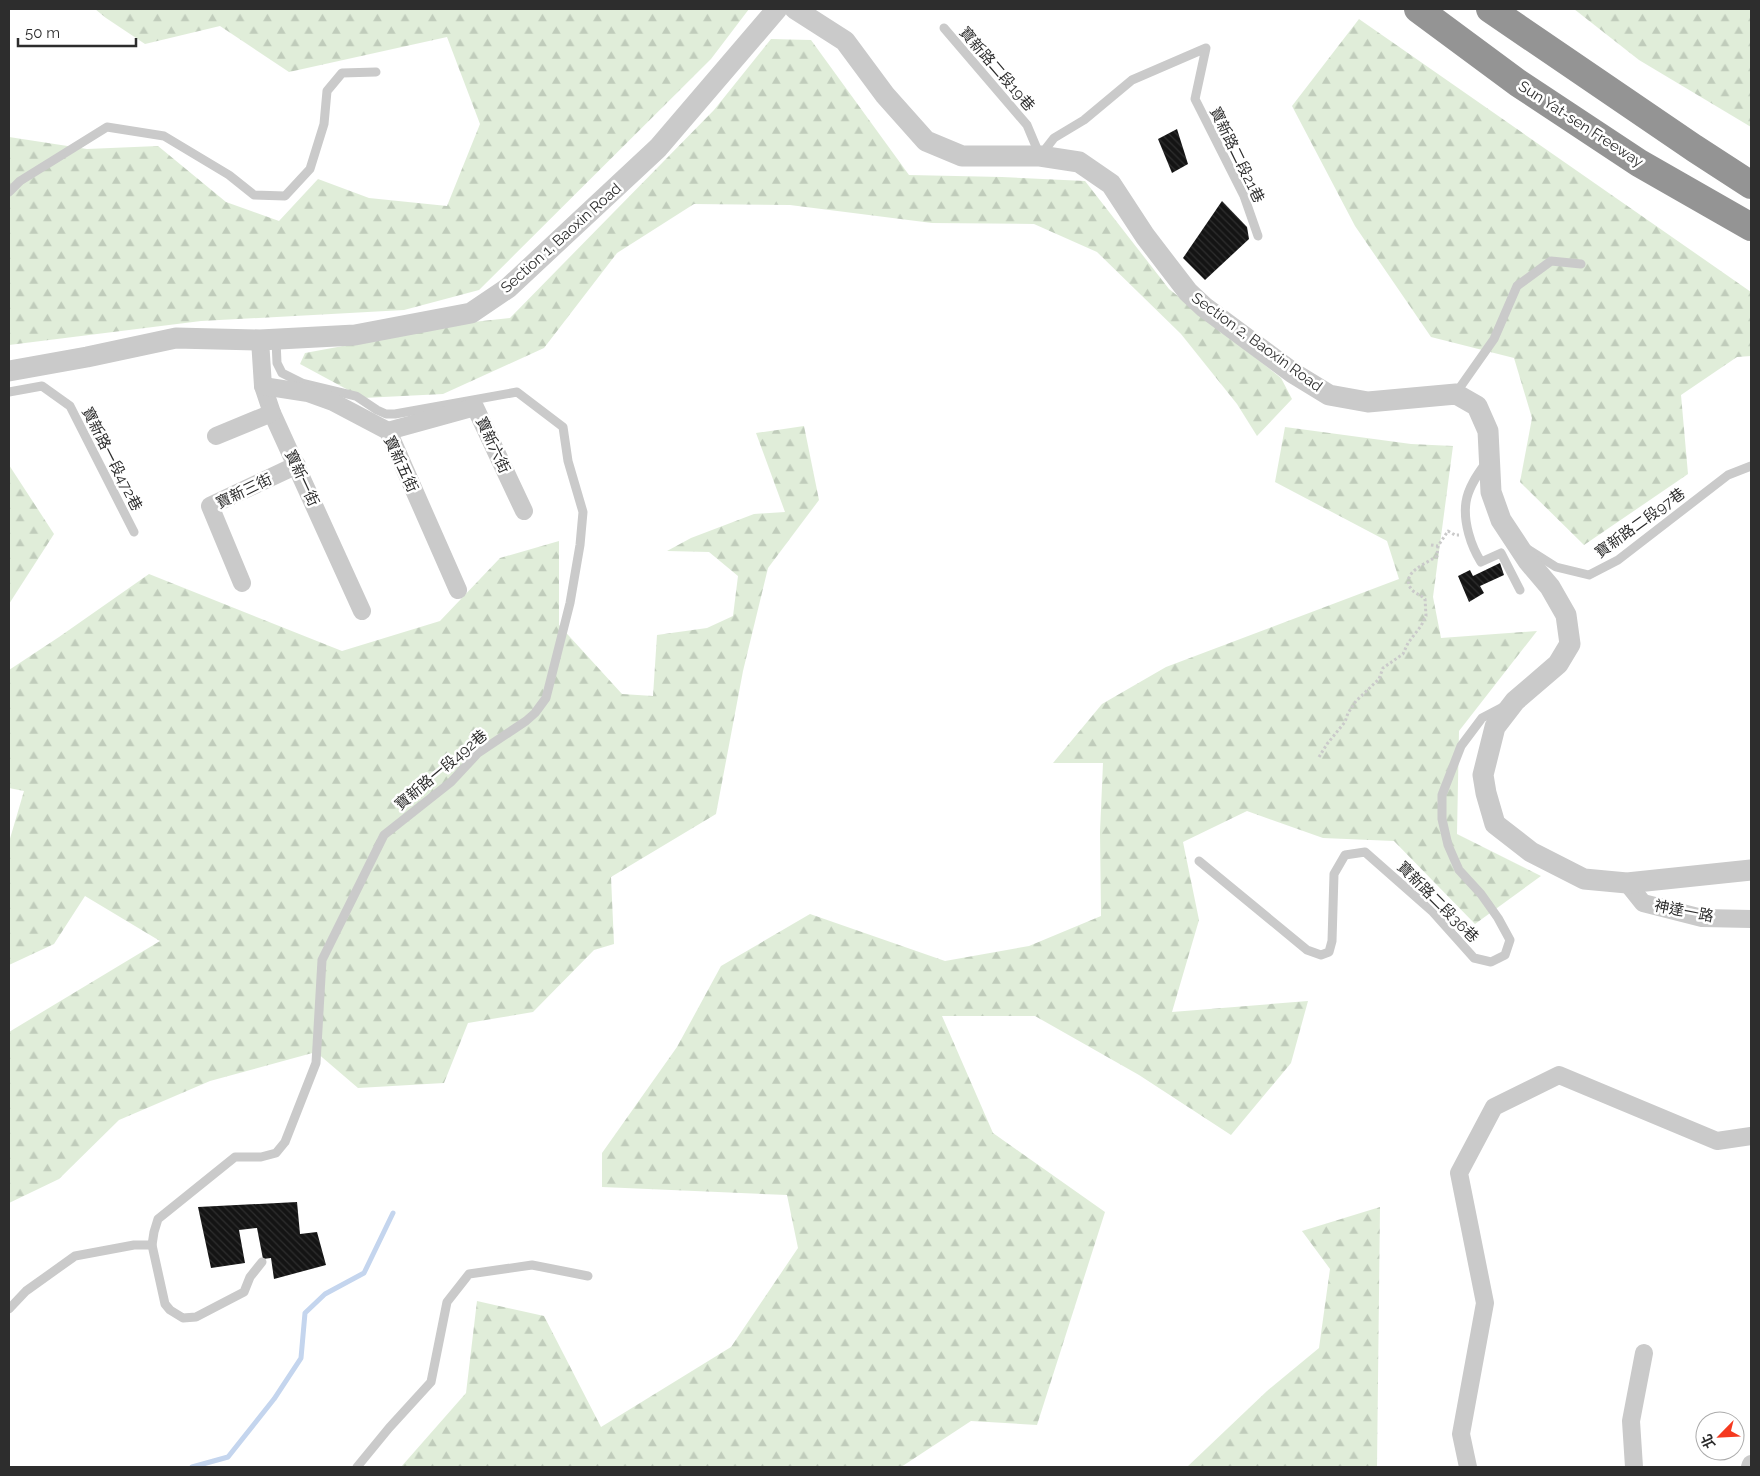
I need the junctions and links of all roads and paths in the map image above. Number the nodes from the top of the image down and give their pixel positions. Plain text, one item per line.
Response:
1 (777, 9) edge
2 (794, 9) edge
3 (1418, 9) edge
4 (1490, 9) edge
5 (944, 28) dead end
6 (376, 72) dead end
7 (1040, 156) junction
8 (1751, 185) edge
9 (9, 192) edge
10 (1751, 227) edge
11 (1258, 236) dead end
12 (1581, 264) dead end
13 (268, 340) junction
14 (9, 371) edge
15 (263, 386) junction
16 (9, 392) edge
17 (1456, 394) junction
18 (272, 412) junction
19 (388, 431) junction
20 (216, 436) dead end
21 (1488, 460) junction
22 (297, 465) junction
23 (1751, 466) edge
24 (524, 511) dead end
25 (134, 532) dead end
26 (1470, 540) junction
27 (1516, 541) junction
28 (1431, 545) dead end
29 (1438, 546) junction
30 (242, 583) dead end
31 (458, 590) dead end
32 (1520, 590) dead end
33 (362, 611) dead end
34 (1514, 701) junction
35 (1319, 758) dead end
36 (1198, 861) dead end
37 (1751, 870) edge
38 (1627, 883) junction
39 (1751, 919) edge
40 (1751, 1136) edge
41 (152, 1245) junction
42 (262, 1262) dead end
43 (588, 1276) dead end
44 (9, 1309) edge
45 (1644, 1353) dead end
46 (357, 1467) edge
47 (1468, 1467) edge
48 (1634, 1467) edge

1 - 13 street, Section 1, Baoxin Road
2 - 7 street, Section 2, Baoxin Road
3 - 10 highway, Sun Yat-sen Freeway
4 - 8 highway
5 - 7 lane, 寶新路二段19巷
6 - 9 lane
7 - 11 lane, 寶新路二段21巷
7 - 17 street, Section 2, Baoxin Road
12 - 17 lane
13 - 14 street, Section 1, Baoxin Road
13 - 15 street, 寶新一街
13 - 41 lane, 寶新路一段492巷
15 - 18 street, 寶新一街
15 - 19 street, 寶新五街
16 - 25 lane, 寶新路一段472巷
17 - 21 street
18 - 20 street
18 - 22 street, 寶新一街
19 - 24 street, 寶新六街
19 - 31 street, 寶新五街
21 - 26 lane
21 - 27 street
22 - 30 street, 寶新三街
22 - 33 street, 寶新一街
23 - 27 lane, 寶新路二段97巷
26 - 29 path
26 - 32 lane
27 - 34 street
28 - 29 path
29 - 35 path
34 - 36 lane, 寶新路二段36巷
34 - 38 street
37 - 38 street
38 - 39 street, 神達一路
40 - 47 street
41 - 42 lane, 寶新路一段492巷
41 - 44 lane
43 - 46 lane
45 - 48 street

